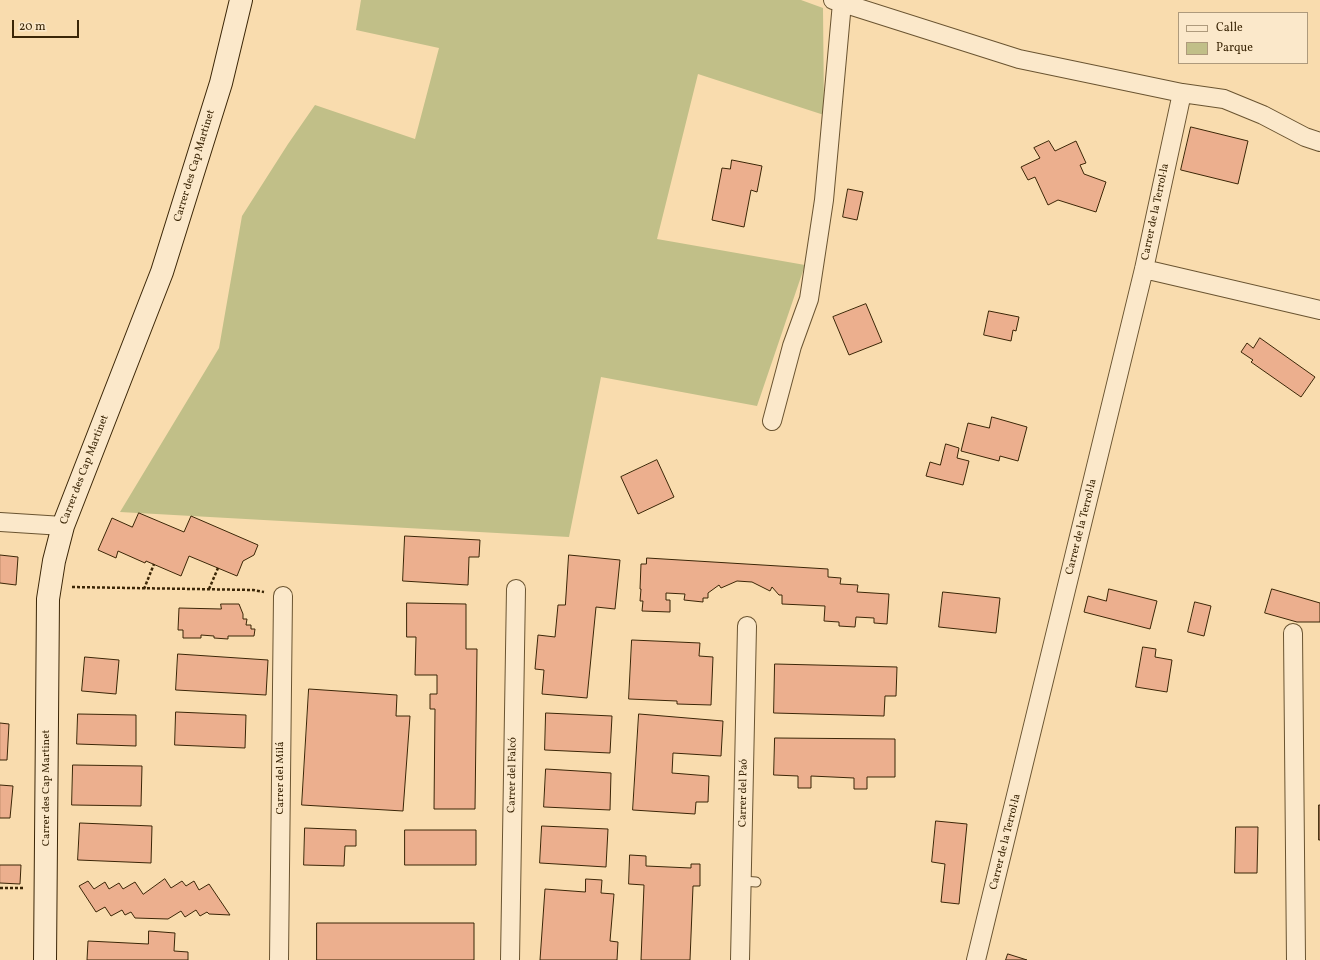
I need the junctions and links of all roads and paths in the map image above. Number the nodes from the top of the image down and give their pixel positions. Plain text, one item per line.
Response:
1 (241, 0) edge
2 (837, 2) edge
3 (1182, 93) junction
4 (1320, 142) edge
5 (1144, 269) junction
6 (1320, 310) edge
7 (772, 421) dead end
8 (0, 522) edge
9 (63, 526) junction
10 (154, 564) dead end
11 (218, 568) dead end
12 (50, 586) junction
13 (144, 588) junction
14 (209, 589) junction
15 (516, 589) dead end
16 (283, 596) joint
17 (747, 626) dead end
18 (1293, 632) dead end
19 (45, 960) edge
20 (279, 960) edge
21 (510, 960) edge
22 (740, 960) edge
23 (976, 960) edge
24 (1296, 960) edge

1 - 9 street, Carrer des Cap Martinet
2 - 3 street
2 - 7 street
3 - 4 street
3 - 5 street, Carrer de la Terrol·la
5 - 6 street
5 - 23 street, Carrer de la Terrol·la
8 - 9 street
9 - 12 street, Carrer des Cap Martinet
10 - 13 path
11 - 14 path
12 - 13 path
12 - 19 street, Carrer des Cap Martinet
13 - 14 path
14 - 16 path
15 - 21 street, Carrer del Falcó
16 - 20 street, Carrer del Milá
17 - 22 street, Carrer del Paó
18 - 24 street

